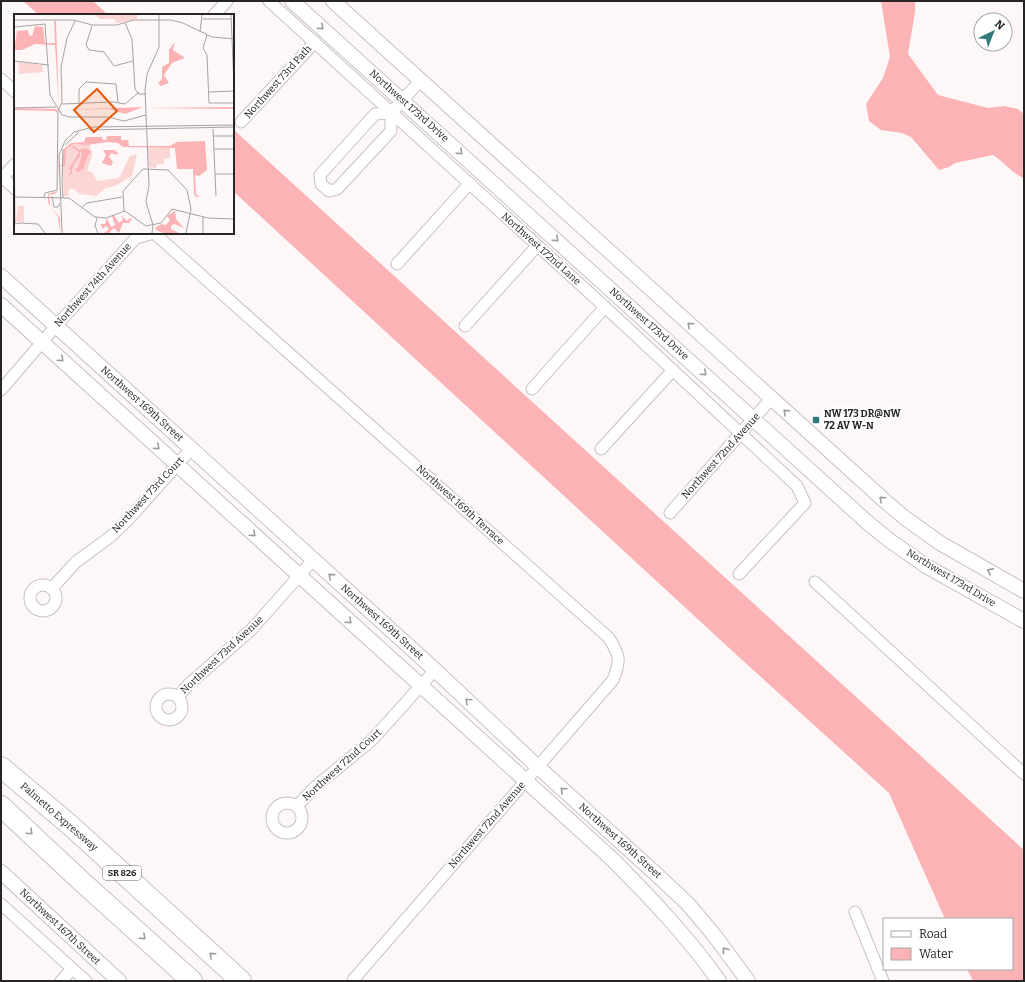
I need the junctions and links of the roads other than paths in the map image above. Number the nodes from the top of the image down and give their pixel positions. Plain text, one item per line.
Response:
1 (227, 1) edge
2 (269, 1) edge
3 (292, 1) edge
4 (332, 1) edge
5 (215, 14) edge
6 (315, 42) junction
7 (1, 79) edge
8 (421, 80) junction
9 (14, 91) edge
10 (402, 100) junction
11 (391, 113) junction
12 (241, 122) dead end
13 (14, 165) edge
14 (2, 177) edge
15 (470, 183) junction
16 (14, 189) edge
17 (150, 234) edge
18 (155, 234) edge
19 (537, 246) junction
20 (397, 264) dead end
21 (1, 276) edge
22 (1, 305) edge
23 (605, 307) junction
24 (56, 326) junction
25 (465, 326) dead end
26 (42, 342) junction
27 (287, 351) joint
28 (673, 370) junction
29 (532, 389) dead end
30 (1, 390) edge
31 (772, 399) junction
32 (754, 418) junction
33 (740, 434) junction
34 (191, 449) junction
35 (601, 449) dead end
36 (177, 465) junction
37 (670, 513) dead end
38 (314, 560) junction
39 (739, 574) dead end
40 (299, 576) junction
41 (815, 582) dead end
42 (52, 588) dead end
43 (1024, 591) edge
44 (1024, 621) edge
45 (618, 667) joint
46 (434, 670) junction
47 (420, 686) junction
48 (178, 697) dead end
49 (1, 767) edge
50 (538, 767) junction
51 (1024, 774) edge
52 (526, 781) junction
53 (1, 806) edge
54 (296, 806) dead end
55 (1, 872) edge
56 (1, 904) edge
57 (855, 912) dead end
58 (72, 969) junction
59 (353, 980) edge
60 (61, 981) edge
61 (86, 981) edge
62 (120, 981) edge
63 (192, 981) edge
64 (241, 981) edge
65 (719, 981) edge
66 (748, 981) edge
67 (884, 981) edge

1 - 5 street
2 - 6 street, Northwest 172nd Lane
3 -> 10 street, Northwest 173rd Drive
4 - 8 street
6 - 11 street, Northwest 172nd Lane
6 - 12 street, Northwest 73rd Path
7 - 9 street
8 - 10 street
31 -> 8 street
10 - 11 street
10 -> 32 street, Northwest 173rd Drive
11 - 11 street
11 - 15 street, Northwest 172nd Lane
13 - 14 street
14 - 16 street
15 - 19 street, Northwest 172nd Lane
15 - 20 street
17 - 24 street, Northwest 74th Avenue
18 - 27 street, Northwest 74th Avenue
19 - 23 street, Northwest 172nd Lane
19 - 25 street
21 - 24 street, Northwest 169th Street
22 - 26 street, Northwest 169th Street
23 - 28 street, Northwest 172nd Lane
23 - 29 street
24 - 26 street, Northwest 74th Avenue
24 - 34 street, Northwest 169th Street
26 - 30 street, Northwest 74th Avenue
26 -> 36 street, Northwest 169th Street
27 - 45 street, Northwest 169th Terrace
28 - 33 street, Northwest 172nd Lane
28 - 35 street
31 - 32 street, Northwest 72nd Avenue
43 -> 31 street
32 - 33 street, Northwest 72nd Avenue
32 - 44 street, Northwest 173rd Drive
33 - 37 street, Northwest 72nd Avenue
33 - 39 street, Northwest 172nd Lane
34 - 36 street, Northwest 73rd Court
34 - 38 street, Northwest 169th Street
36 -> 40 street, Northwest 169th Street
36 - 42 street, Northwest 73rd Court
38 - 40 street, Northwest 73rd Avenue
46 -> 38 street, Northwest 169th Street
40 -> 47 street, Northwest 169th Street
40 - 48 street, Northwest 73rd Avenue
41 - 51 street
45 - 50 street, Northwest 72nd Avenue
46 - 47 street, Northwest 72nd Court
50 -> 46 street, Northwest 169th Street
47 - 52 street, Northwest 169th Street
47 - 54 street, Northwest 72nd Court
64 -> 49 highway, Palmetto Expressway / SR 826
50 - 52 street, Northwest 72nd Avenue
66 -> 50 street, Northwest 169th Street
52 - 59 street, Northwest 72nd Avenue
52 - 65 street, Northwest 169th Street
53 -> 63 highway
55 - 62 street, Northwest 167th Street
56 - 58 street
57 - 67 street
58 - 60 street
58 - 61 street

